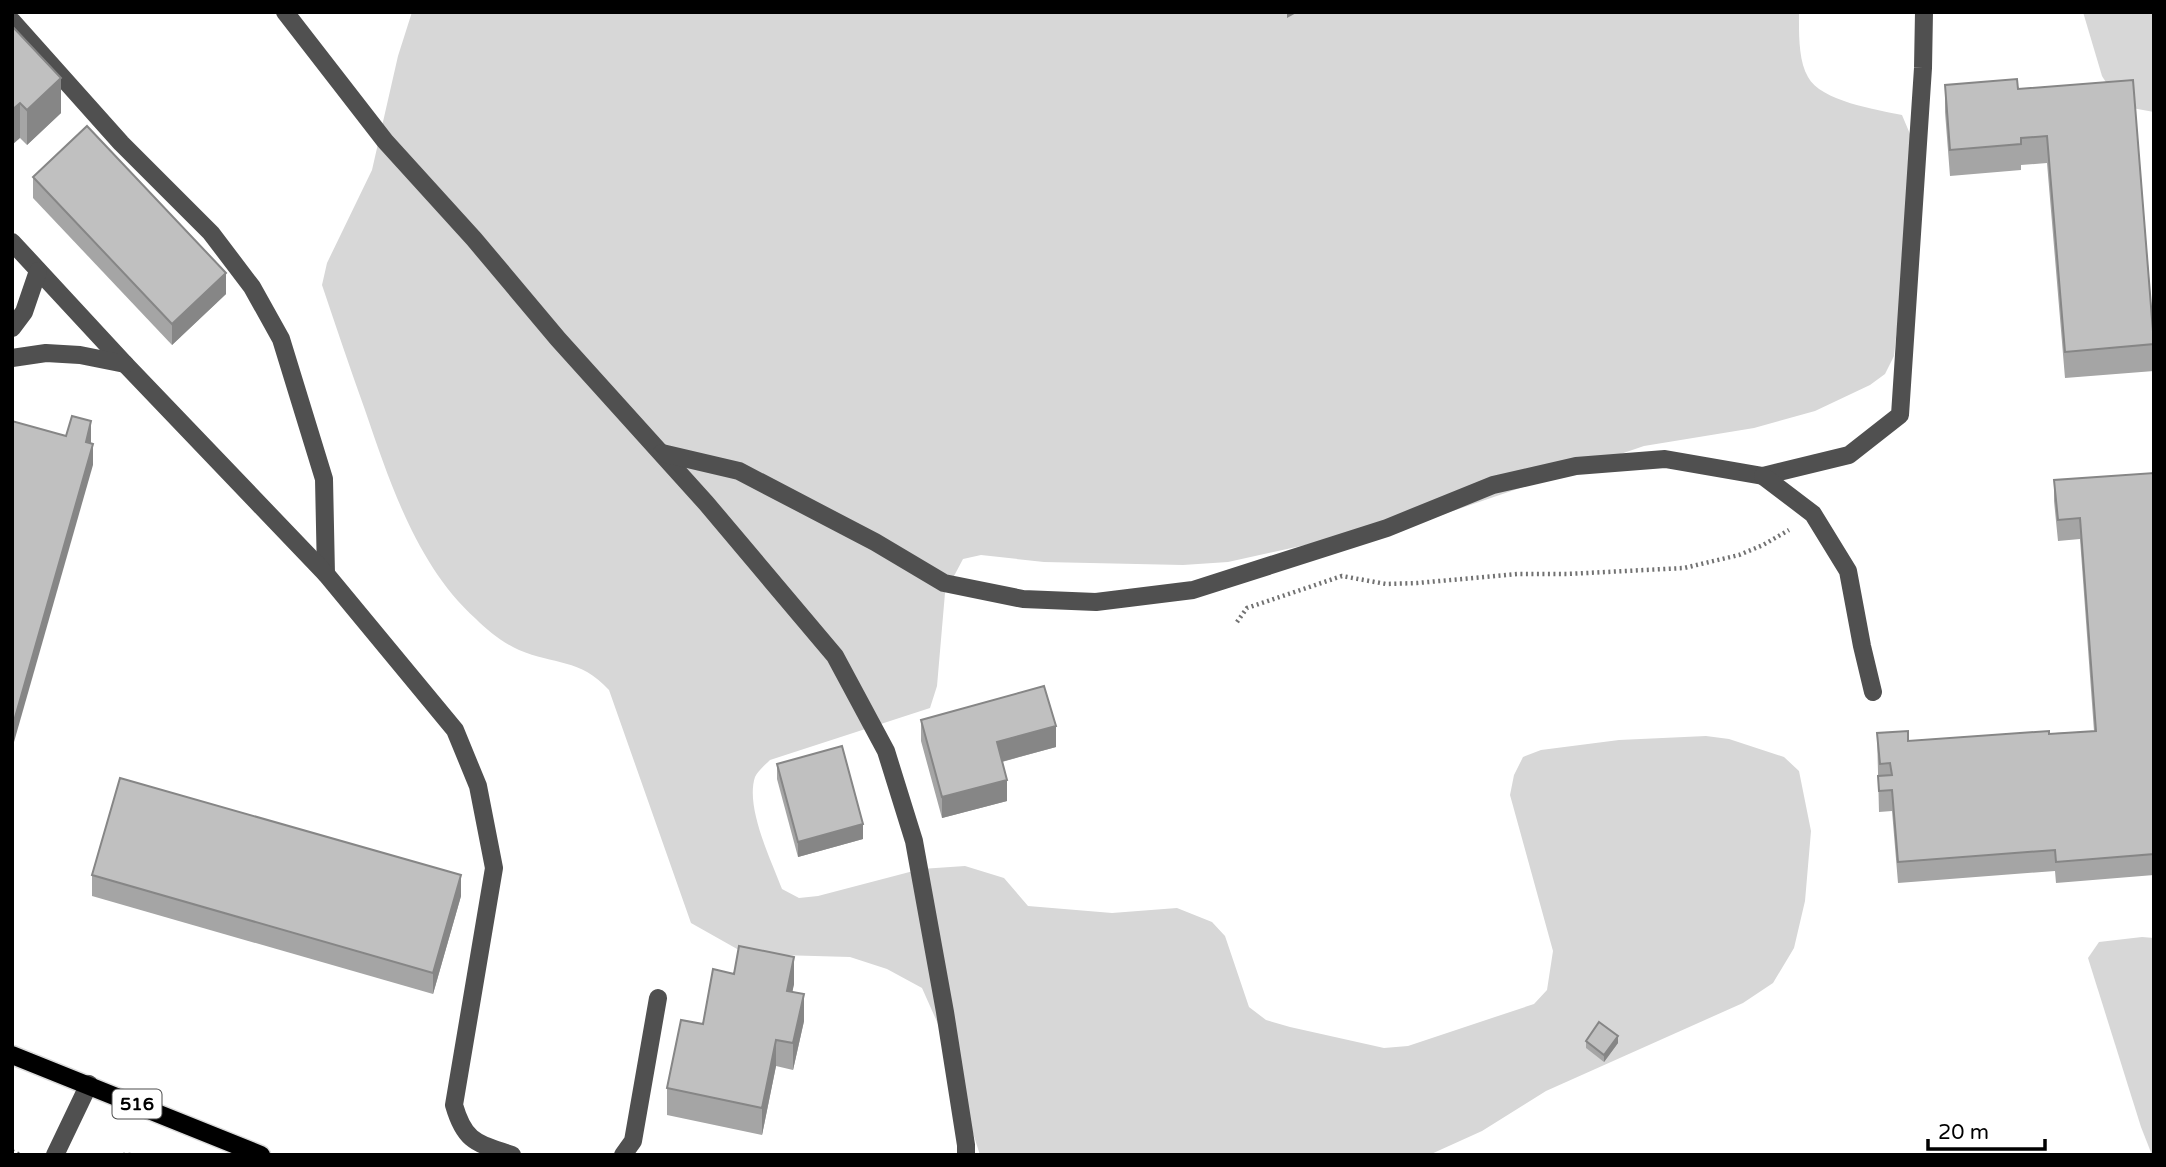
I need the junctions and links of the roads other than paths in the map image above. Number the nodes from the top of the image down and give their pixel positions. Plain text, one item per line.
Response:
1 (285, 12) edge
2 (1924, 12) edge
3 (12, 21) edge
4 (12, 242) edge
5 (38, 271) junction
6 (12, 328) edge
7 (12, 358) edge
8 (125, 364) junction
9 (662, 453) junction
10 (1763, 476) junction
11 (326, 575) junction
12 (1873, 692) dead end
13 (658, 998) dead end
14 (12, 1055) edge
15 (89, 1084) junction
16 (55, 1155) edge
17 (261, 1155) edge
18 (512, 1155) edge
19 (623, 1155) edge
20 (966, 1155) edge

1 - 9 street
2 - 10 street
3 - 11 street
4 - 5 street
5 - 6 street
5 - 8 street
7 - 8 street
8 - 11 street
9 - 10 street
9 - 20 street
10 - 12 street
11 - 18 street
13 - 19 street
14 - 15 main road, 516
15 - 16 street
15 - 17 main road, 516

